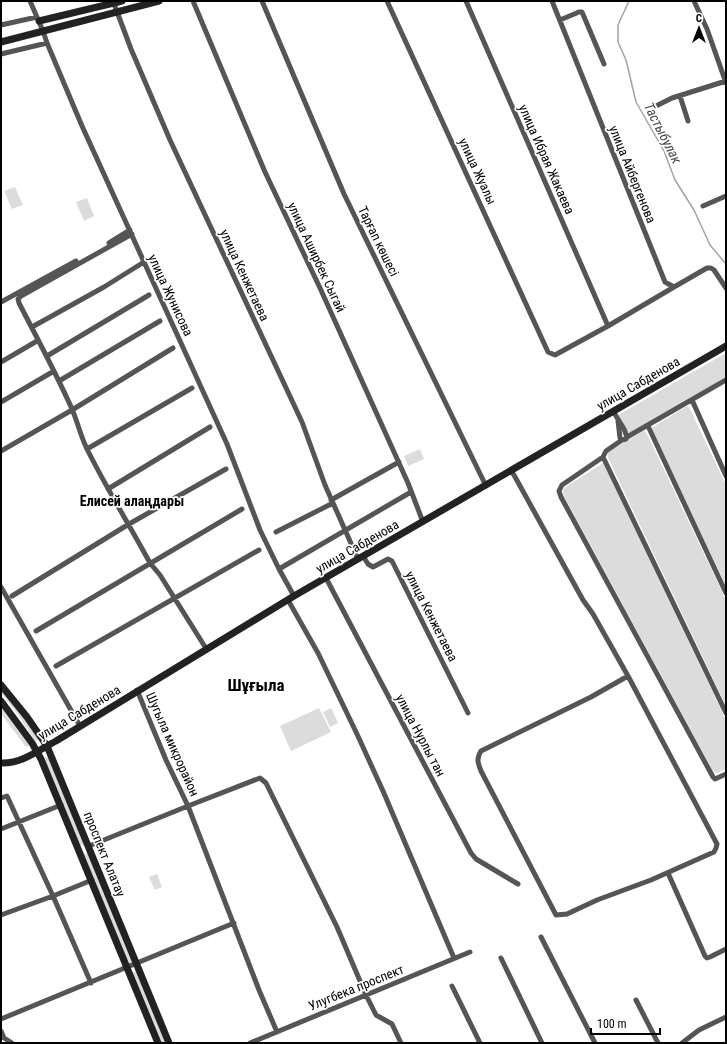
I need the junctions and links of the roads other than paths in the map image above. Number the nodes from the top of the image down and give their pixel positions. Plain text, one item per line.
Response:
1 (30, 1) edge
2 (122, 1) edge
3 (159, 1) edge
4 (193, 1) edge
5 (262, 1) edge
6 (387, 1) edge
7 (466, 1) edge
8 (552, 1) edge
9 (694, 1) edge
10 (113, 2) edge
11 (117, 12) junction
12 (38, 19) junction
13 (560, 20) junction
14 (1, 25) edge
15 (43, 31) junction
16 (1, 42) edge
17 (47, 43) junction
18 (1, 54) edge
19 (604, 64) dead end
20 (726, 82) edge
21 (680, 96) junction
22 (654, 107) dead end
23 (688, 121) dead end
24 (726, 196) edge
25 (703, 206) dead end
26 (131, 232) junction
27 (144, 262) junction
28 (674, 287) junction
29 (726, 288) edge
30 (149, 295) dead end
31 (1, 302) edge
32 (160, 321) dead end
33 (608, 326) junction
34 (32, 328) junction
35 (37, 341) junction
36 (726, 346) edge
37 (172, 348) dead end
38 (47, 356) junction
39 (1, 362) edge
40 (54, 371) junction
41 (726, 380) edge
42 (59, 381) junction
43 (192, 388) dead end
44 (692, 400) junction
45 (1, 402) edge
46 (72, 410) junction
47 (613, 411) junction
48 (618, 421) junction
49 (648, 426) junction
50 (210, 427) dead end
51 (627, 437) junction
52 (622, 440) junction
53 (87, 449) junction
54 (1, 450) edge
55 (604, 457) junction
56 (399, 462) junction
57 (226, 469) dead end
58 (511, 471) junction
59 (726, 476) edge
60 (486, 486) junction
61 (108, 489) junction
62 (411, 492) junction
63 (332, 502) junction
64 (242, 509) dead end
65 (423, 522) junction
66 (129, 524) junction
67 (345, 531) junction
68 (276, 532) dead end
69 (259, 550) dead end
70 (360, 558) junction
71 (150, 563) junction
72 (279, 569) junction
73 (326, 578) junction
74 (1, 587) edge
75 (726, 593) edge
76 (12, 596) dead end
77 (291, 598) junction
78 (174, 599) junction
79 (36, 631) dead end
80 (207, 650) junction
81 (56, 666) dead end
82 (628, 676) junction
83 (1, 684) edge
84 (137, 690) junction
85 (1, 701) edge
86 (468, 713) dead end
87 (726, 713) edge
88 (80, 726) junction
89 (47, 746) junction
90 (38, 751) junction
91 (1, 763) edge
92 (726, 774) edge
93 (1, 798) edge
94 (61, 805) junction
95 (188, 806) junction
96 (20, 821) junction
97 (1, 829) edge
98 (89, 846) junction
99 (80, 850) junction
100 (668, 873) junction
101 (92, 880) junction
102 (518, 884) dead end
103 (53, 896) junction
104 (1, 915) edge
105 (234, 923) junction
106 (541, 937) dead end
107 (726, 949) edge
108 (470, 952) dead end
109 (454, 958) junction
110 (501, 958) dead end
111 (137, 964) junction
112 (127, 968) junction
113 (91, 983) junction
114 (452, 986) dead end
115 (366, 995) junction
116 (636, 1000) dead end
117 (726, 1017) edge
118 (1, 1019) edge
119 (1, 1030) edge
120 (277, 1032) junction
121 (12, 1043) edge
122 (158, 1043) edge
123 (169, 1043) edge
124 (250, 1043) edge
125 (401, 1043) edge
126 (480, 1043) edge
127 (542, 1043) edge
128 (595, 1043) edge
129 (658, 1043) edge
130 (682, 1043) edge

1 - 12 street, улица Жунисова
2 - 10 main road
3 - 11 main road
4 - 56 street, улица Аширбек Сыгай
5 - 60 street, Тарғап көшесі
6 - 33 street, улица Жуалы
7 - 33 street, улица Ибрая Жакаева
8 - 13 street, улица Айбергенова
9 - 20 street
10 - 11 street, улица Кенжетаева
10 - 12 main road
11 - 15 main road
11 - 63 street, улица Кенжетаева
12 - 14 street
12 - 15 street, улица Жунисова
13 - 19 street
13 - 28 street, улица Айбергенова
15 - 16 main road
15 - 17 street, улица Жунисова
17 - 18 street
17 - 26 street, улица Жунисова
20 - 21 street
21 - 22 street
21 - 23 street
24 - 25 street
26 - 27 street, улица Жунисова
26 - 31 street
26 - 34 street
27 - 34 street
27 - 72 street, улица Жунисова
28 - 29 street
28 - 33 street
30 - 38 street
32 - 42 street
34 - 35 street
35 - 38 street
35 - 39 street
36 - 47 main road, улица Сабденова
37 - 46 street
38 - 40 street
40 - 42 street
40 - 45 street
41 - 44 street
42 - 46 street
43 - 53 street
44 - 49 street
44 - 59 street
46 - 53 street
46 - 54 street
47 - 48 street
47 - 58 main road, улица Сабденова
48 - 51 street
48 - 52 street
49 - 51 street
49 - 75 street
50 - 61 street
51 - 52 street
52 - 55 street
53 - 61 street
55 - 87 street
55 - 92 street
56 - 62 street, улица Аширбек Сыгай
56 - 63 street
57 - 66 street
58 - 60 main road, улица Сабденова
58 - 82 street
60 - 65 main road, улица Сабденова
61 - 66 street
62 - 65 street, улица Аширбек Сыгай
62 - 67 street
63 - 67 street, улица Кенжетаева
63 - 68 street
64 - 71 street
65 - 70 main road, улица Сабденова
66 - 71 street
66 - 76 street
67 - 70 street, улица Кенжетаева
67 - 72 street
69 - 78 street
70 - 73 main road, улица Сабденова
70 - 86 street, улица Кенжетаева
71 - 78 street
71 - 79 street
72 - 77 street, улица Жунисова
73 - 77 main road, улица Сабденова
73 - 102 street, улица Нурлы тан
74 - 88 street
77 - 80 main road, улица Сабденова
77 - 109 street, улица Жунисова
78 - 80 street
78 - 81 street
80 - 84 main road, улица Сабденова
82 - 100 street
82 - 100 street
83 - 89 main road, проспект Алатау
84 - 88 main road, улица Сабденова
84 - 95 street, Шугыла микрорайон
85 - 90 main road, проспект Алатау
88 - 89 main road, улица Сабденова
89 - 90 main road, улица Сабденова
89 - 98 main road, проспект Алатау
90 - 91 main road, улица Сабденова
90 - 94 main road, проспект Алатау
93 - 96 street
94 - 96 street
94 - 99 main road, проспект Алатау
95 - 98 street, Шугыла микрорайон
95 - 105 street, Шугыла микрорайон
95 - 115 street
96 - 97 street
96 - 103 street
98 - 99 main road
98 - 111 main road, проспект Алатау
99 - 101 main road, проспект Алатау
100 - 107 street
101 - 103 street
101 - 112 main road, проспект Алатау
103 - 104 street
103 - 113 street
105 - 111 street
105 - 120 street, Шугыла микрорайон
106 - 128 street
108 - 109 street, Улугбека проспект
109 - 115 street, Улугбека проспект
110 - 127 street
111 - 112 street
111 - 123 main road, проспект Алатау
112 - 113 street
112 - 122 main road, проспект Алатау
113 - 118 street
114 - 126 street
115 - 120 street, Улугбека проспект
115 - 125 street
116 - 129 street
117 - 130 street
119 - 121 street
120 - 124 street, Улугбека проспект

